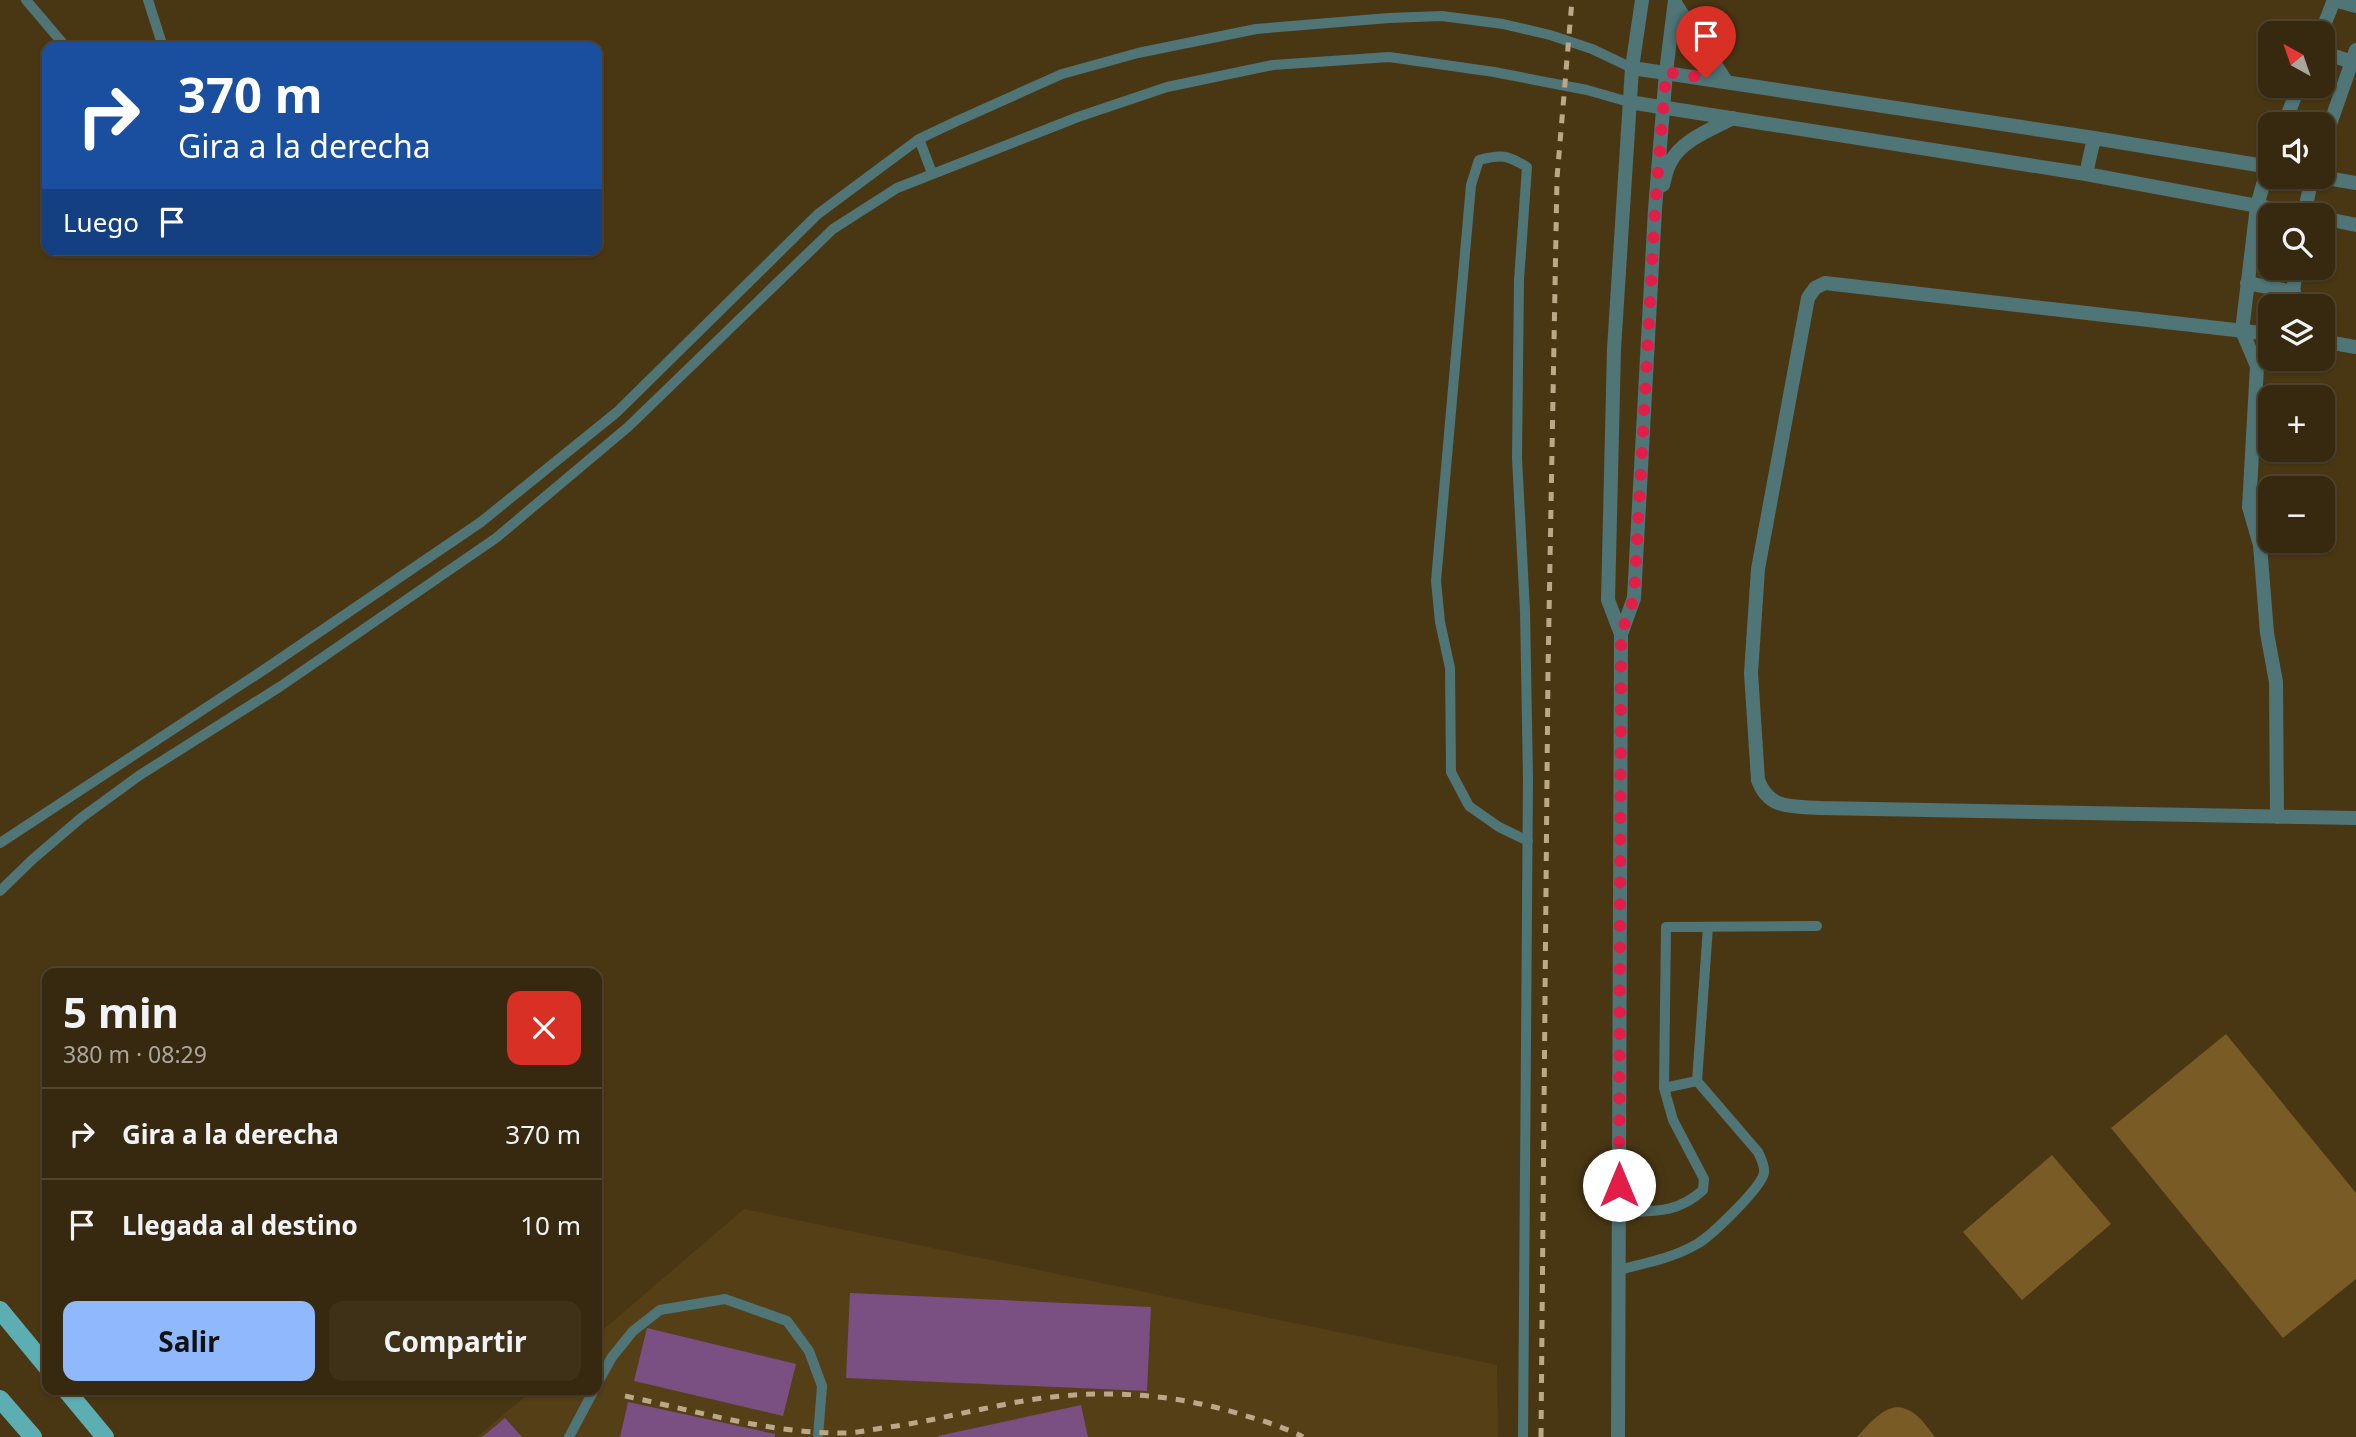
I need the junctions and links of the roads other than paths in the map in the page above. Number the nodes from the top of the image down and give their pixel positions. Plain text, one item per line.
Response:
1 (26, 0) edge
2 (148, 0) edge
3 (1642, 0) edge
4 (2334, 0) edge
5 (1675, 1) edge
6 (2356, 6) edge
7 (2325, 21) edge
8 (62, 42) edge
9 (161, 42) edge
10 (2335, 54) edge
11 (2354, 56) edge
12 (1632, 68) junction
13 (1666, 72) junction
14 (1726, 81) junction
15 (1629, 102) junction
16 (1663, 107) junction
17 (2335, 112) edge
18 (1733, 118) junction
19 (2094, 138) junction
20 (919, 139) junction
21 (2258, 163) edge
22 (932, 173) junction
23 (2086, 174) junction
24 (2335, 179) edge
25 (2356, 183) edge
26 (2262, 189) edge
27 (2257, 206) junction
28 (1655, 209) junction
29 (2335, 221) edge
30 (2356, 225) edge
31 (2248, 283) junction
32 (2278, 294) edge
33 (2242, 331) junction
34 (2258, 333) edge
35 (2335, 343) edge
36 (2356, 347) edge
37 (2257, 366) joint
38 (323, 629) junction
39 (1621, 634) junction
40 (337, 648) junction
41 (2277, 817) junction
42 (2356, 818) edge
43 (1528, 841) junction
44 (0, 843) edge
45 (0, 891) edge
46 (1817, 926) dead end
47 (1708, 927) junction
48 (1698, 1081) junction
49 (1664, 1088) junction
50 (1619, 1212) junction
51 (1618, 1270) junction
52 (0, 1310) edge
53 (42, 1361) edge
54 (602, 1375) edge
55 (70, 1395) edge
56 (591, 1395) edge
57 (1, 1403) edge
58 (33, 1437) edge
59 (105, 1437) edge
60 (569, 1437) edge
61 (818, 1437) edge
62 (1523, 1437) edge
63 (1618, 1437) edge

1 - 8 lane
2 - 9 lane
3 - 12 street
4 - 6 street
4 - 7 street
5 - 13 street
5 - 14 street
10 - 11 street
11 - 17 street
12 - 13 street
12 - 15 street
12 - 20 lane
13 - 14 street
13 - 16 street
14 - 19 street
15 - 16 street
15 - 22 lane
15 - 39 street
16 - 18 street
16 - 28 street
18 - 23 street
18 - 28 street
19 - 21 street
19 - 23 street
20 - 22 lane
20 - 38 lane
22 - 40 lane
23 - 27 street
24 - 25 street
26 - 27 street
27 - 31 street
28 - 39 street
29 - 30 street
31 - 32 street
31 - 33 street
33 - 34 street
33 - 37 street
33 - 41 street
35 - 36 street
37 - 41 street
38 - 40 lane
38 - 44 lane
39 - 50 street
40 - 45 lane
41 - 42 street
43 - 43 lane
43 - 62 lane
46 - 47 lane
47 - 48 lane
47 - 49 lane
48 - 49 lane
48 - 51 lane
49 - 50 lane
50 - 51 street
51 - 63 street
52 - 53 main road
54 - 61 lane
55 - 59 main road
56 - 60 lane
57 - 58 main road

